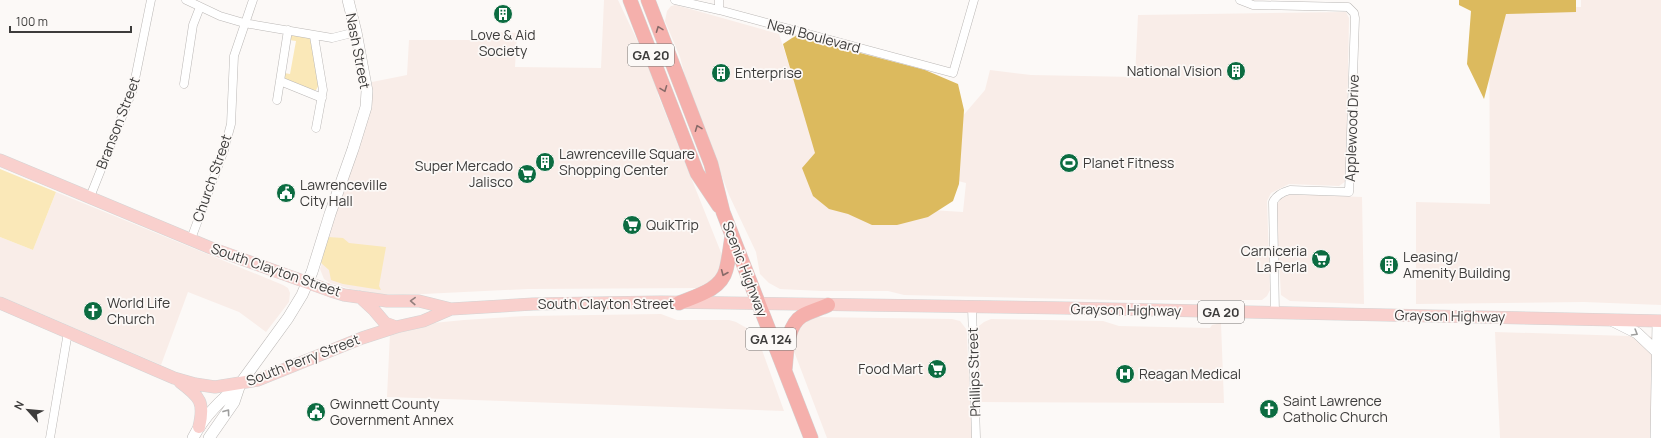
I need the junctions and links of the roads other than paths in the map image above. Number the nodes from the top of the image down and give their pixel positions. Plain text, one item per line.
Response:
1 (151, 0) edge
2 (186, 0) edge
3 (253, 0) edge
4 (348, 0) edge
5 (630, 0) edge
6 (648, 0) edge
7 (675, 0) edge
8 (719, 0) edge
9 (974, 0) edge
10 (1240, 0) edge
11 (200, 7) junction
12 (719, 10) junction
13 (244, 23) junction
14 (288, 30) junction
15 (356, 32) junction
16 (314, 36) junction
17 (280, 81) junction
18 (184, 84) dead end
19 (322, 98) junction
20 (277, 100) dead end
21 (316, 128) dead end
22 (0, 160) edge
23 (90, 197) junction
24 (723, 212) junction
25 (732, 235) junction
26 (191, 239) junction
27 (307, 283) junction
28 (360, 297) junction
29 (0, 303) edge
30 (679, 303) junction
31 (758, 304) junction
32 (828, 305) junction
33 (972, 307) junction
34 (451, 309) junction
35 (1275, 313) junction
36 (1609, 319) junction
37 (1660, 321) edge
38 (396, 327) junction
39 (68, 332) junction
40 (1658, 352) junction
41 (1661, 363) edge
42 (784, 373) junction
43 (1657, 376) junction
44 (174, 378) junction
45 (240, 384) junction
46 (199, 426) junction
47 (50, 438) edge
48 (192, 438) edge
49 (210, 438) edge
50 (810, 438) edge
51 (976, 438) edge
52 (1656, 438) edge

1 - 23 street, Branson Street
2 - 11 street
3 - 13 street, Church Street
4 - 15 street, Nash Street
5 -> 24 highway, Scenic Highway / GA 20
24 -> 6 highway, Scenic Highway / GA 20
7 - 12 street, Neal Boulevard
8 - 12 street
9 - 12 street, Neal Boulevard
10 - 35 street, Applewood Drive
11 - 13 street
11 - 18 street
13 - 14 street
13 - 26 street, Church Street
14 - 16 street
14 - 17 street
15 - 16 street
15 - 27 street, Nash Street
16 - 19 street
17 - 19 street
17 - 20 street
19 - 21 street
22 - 23 main road, South Clayton Street
23 - 26 main road, South Clayton Street
24 - 25 highway, Scenic Highway / GA 20
25 -> 30 highway
25 - 31 highway, Scenic Highway / GA 20
26 - 27 main road, South Clayton Street
27 - 28 main road, South Clayton Street
27 - 45 street, Nash Street
34 -> 28 main road, South Clayton Street
28 - 38 main road
29 - 39 main road, South Perry Street
30 - 31 main road, South Clayton Street
30 - 34 main road, South Clayton Street
31 - 32 main road, Grayson Highway / GA 20
31 - 42 highway, Scenic Highway / GA 124
32 - 33 main road, Grayson Highway / GA 20
32 - 42 highway
33 - 35 main road, Grayson Highway / GA 20
33 - 51 street, Phillips Street
34 - 38 main road, South Perry Street
35 - 36 main road, Grayson Highway / GA 20
36 - 37 main road, Grayson Highway / GA 20
36 -> 40 street
37 - 40 street
38 - 45 main road, South Perry Street
39 - 44 main road, South Perry Street
39 - 47 street
40 - 43 street
41 - 43 street
42 - 50 highway, Scenic Highway / GA 124
43 - 52 street
44 - 45 main road, South Perry Street
44 - 46 main road
45 - 46 street, Nash Street
49 -> 45 street, Nash Street
46 - 48 street, Nash Street

